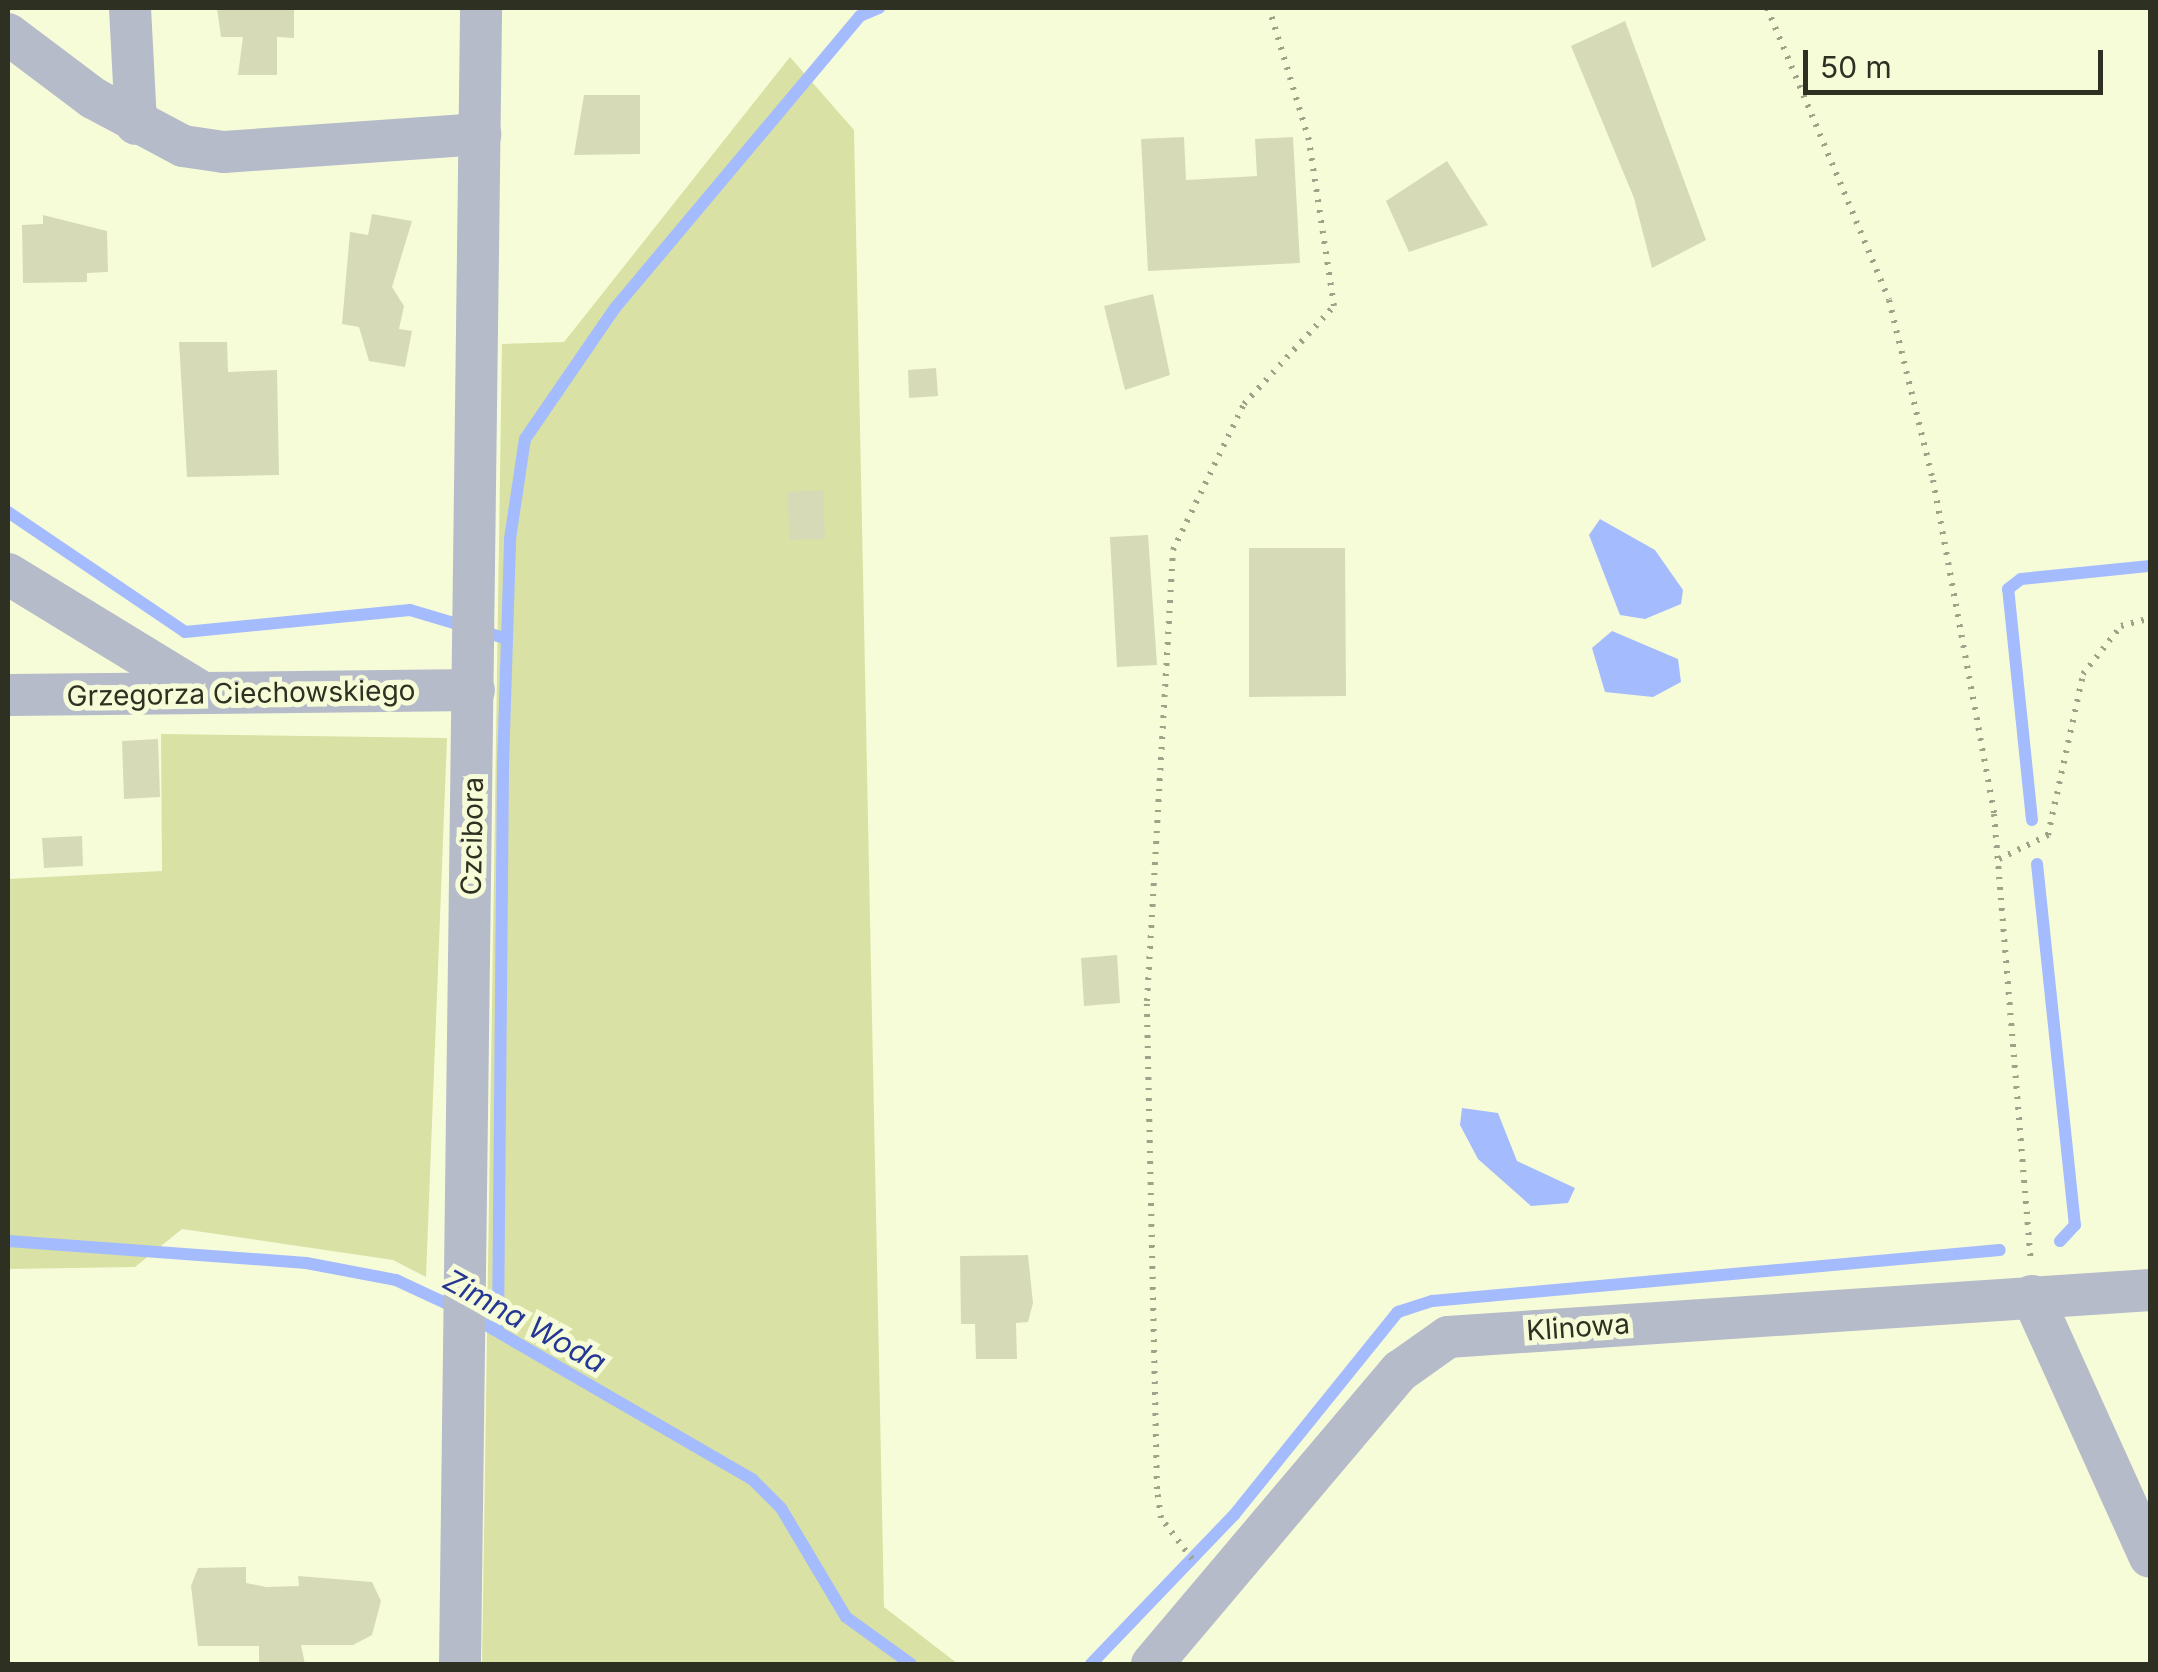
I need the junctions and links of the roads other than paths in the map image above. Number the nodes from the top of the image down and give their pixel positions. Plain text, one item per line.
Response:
1 (130, 8) edge
2 (481, 8) edge
3 (8, 34) edge
4 (136, 124) junction
5 (480, 134) junction
6 (8, 574) edge
7 (474, 690) junction
8 (200, 691) junction
9 (8, 695) edge
10 (2150, 1290) edge
11 (2032, 1296) junction
12 (2150, 1558) edge
13 (460, 1664) edge
14 (1152, 1664) edge

1 - 4 street
2 - 5 street, Czcibora
3 - 4 street
4 - 5 street
5 - 7 street, Czcibora
6 - 8 street
7 - 8 street, Grzegorza Ciechowskiego
7 - 13 street, Czcibora
8 - 9 street, Grzegorza Ciechowskiego
10 - 11 street, Klinowa
11 - 12 street
11 - 14 street, Klinowa

